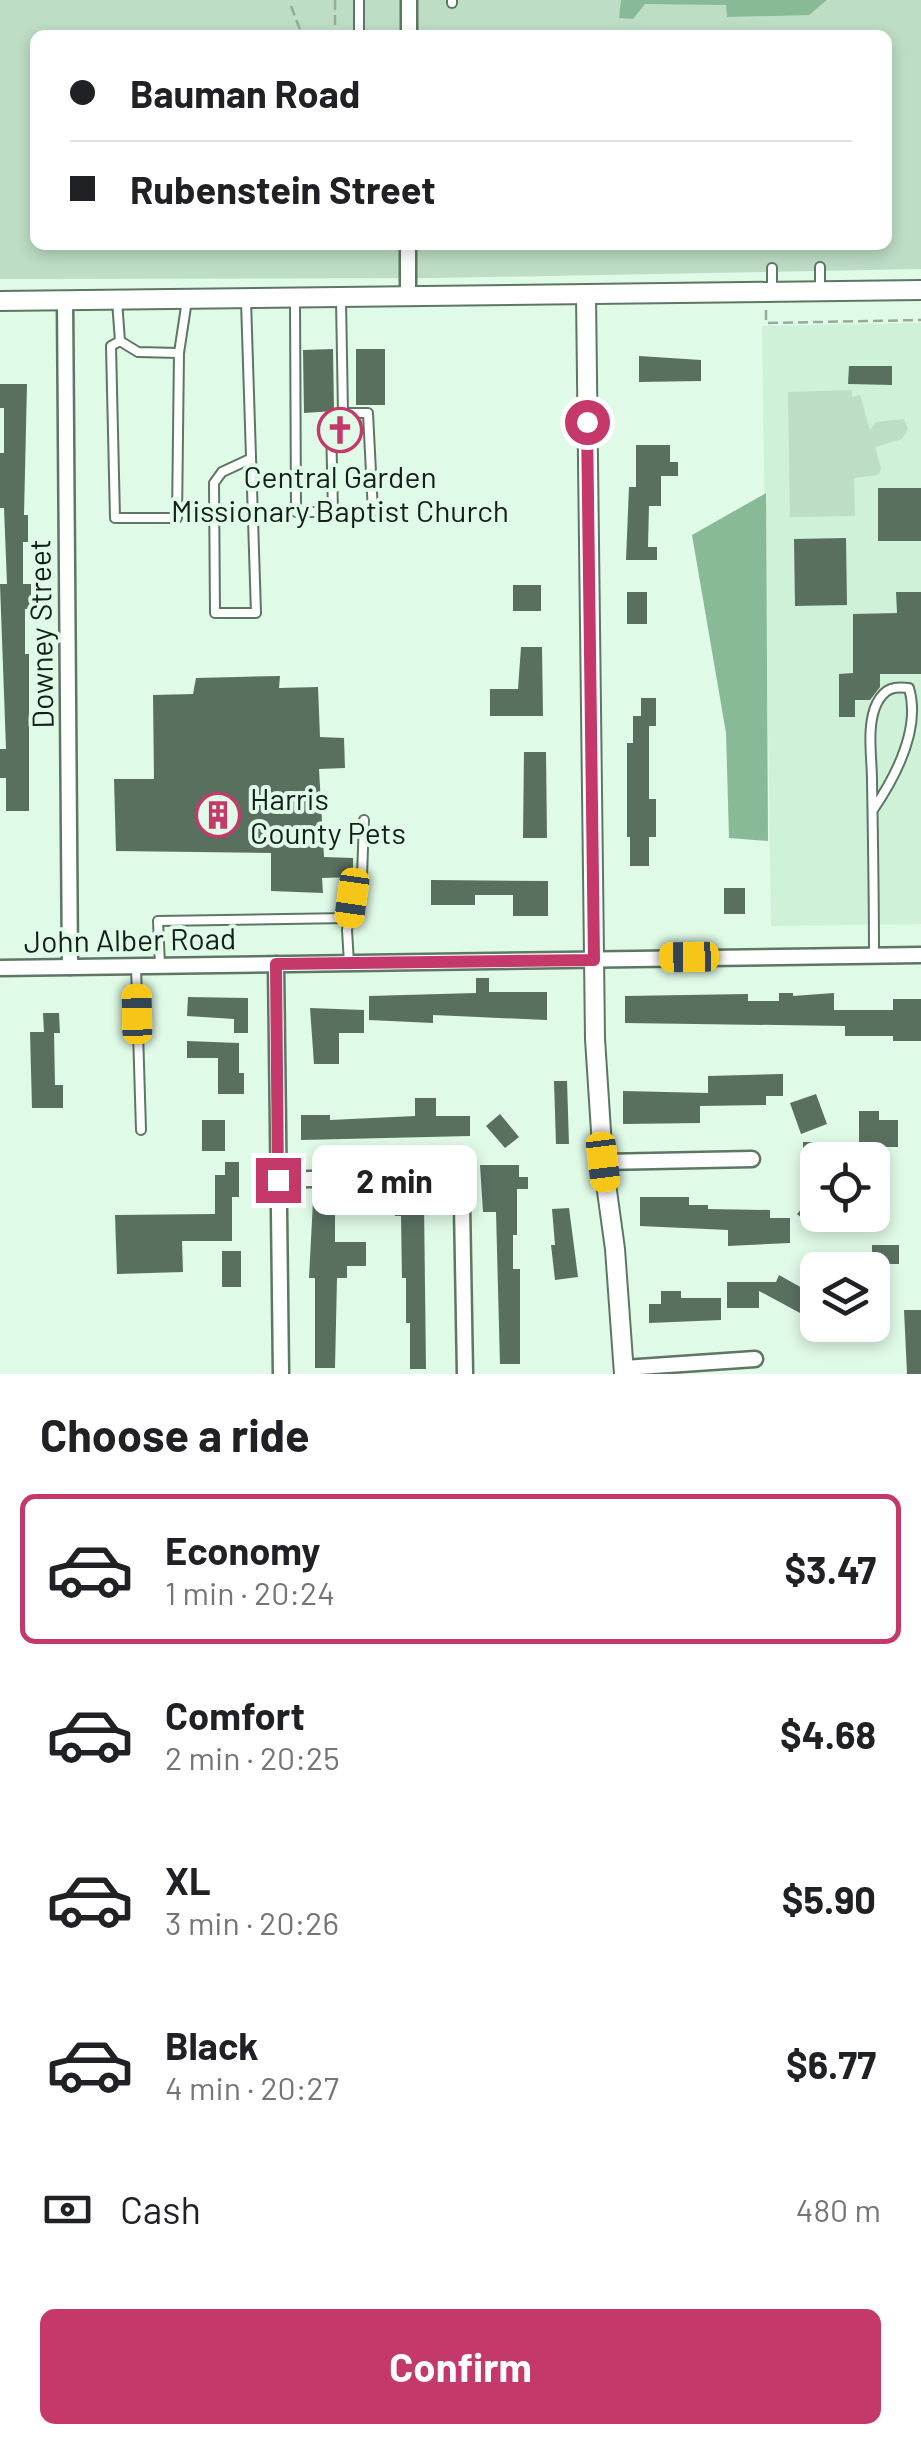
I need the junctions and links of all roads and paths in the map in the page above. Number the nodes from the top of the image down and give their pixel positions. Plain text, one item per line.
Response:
1 (335, 0) edge
2 (359, 0) edge
3 (409, 0) edge
4 (291, 6) dead end
5 (300, 30) edge
6 (335, 30) edge
7 (359, 30) edge
8 (409, 30) edge
9 (408, 250) edge
10 (772, 268) dead end
11 (820, 268) dead end
12 (921, 290) edge
13 (820, 292) junction
14 (408, 294) junction
15 (341, 295) junction
16 (586, 295) junction
17 (246, 296) junction
18 (295, 296) junction
19 (188, 298) junction
20 (769, 298) junction
21 (64, 300) junction
22 (117, 300) junction
23 (0, 301) edge
24 (921, 320) edge
25 (120, 341) junction
26 (179, 352) junction
27 (342, 414) junction
28 (250, 459) junction
29 (333, 512) junction
30 (872, 810) junction
31 (364, 820) dead end
32 (349, 918) junction
33 (921, 954) edge
34 (874, 955) junction
35 (594, 960) junction
36 (348, 963) junction
37 (276, 964) junction
38 (160, 965) junction
39 (70, 966) junction
40 (136, 966) junction
41 (0, 968) edge
42 (141, 1130) dead end
43 (752, 1159) dead end
44 (603, 1162) junction
45 (278, 1180) junction
46 (755, 1359) dead end
47 (624, 1371) edge
48 (281, 1374) edge
49 (464, 1374) edge

1 - 6 path
2 - 7 lane
3 - 8 street
4 - 5 path
9 - 14 street
10 - 20 lane
11 - 13 lane
12 - 13 street
13 - 20 street
14 - 15 street
14 - 16 street
15 - 18 street
15 - 27 lane
16 - 20 street
16 - 35 street
17 - 18 street
17 - 19 street
17 - 28 lane
18 - 29 lane
19 - 22 street
19 - 26 lane
20 - 24 path
21 - 22 street
21 - 23 street
21 - 39 street, Downey Street
22 - 25 lane
25 - 26 lane
25 - 26 lane
27 - 29 lane
27 - 29 lane
28 - 28 lane
30 - 30 lane
30 - 34 lane
31 - 32 lane
32 - 36 lane
32 - 38 lane
33 - 34 street, John Alber Road
34 - 35 street, John Alber Road
35 - 36 street, John Alber Road
35 - 44 street
36 - 37 street, John Alber Road
37 - 38 street, John Alber Road
37 - 45 street
38 - 40 street, John Alber Road
39 - 40 street, John Alber Road
39 - 41 street, John Alber Road
40 - 42 lane
43 - 44 street
44 - 47 street
45 - 48 street
45 - 49 street
46 - 47 street

